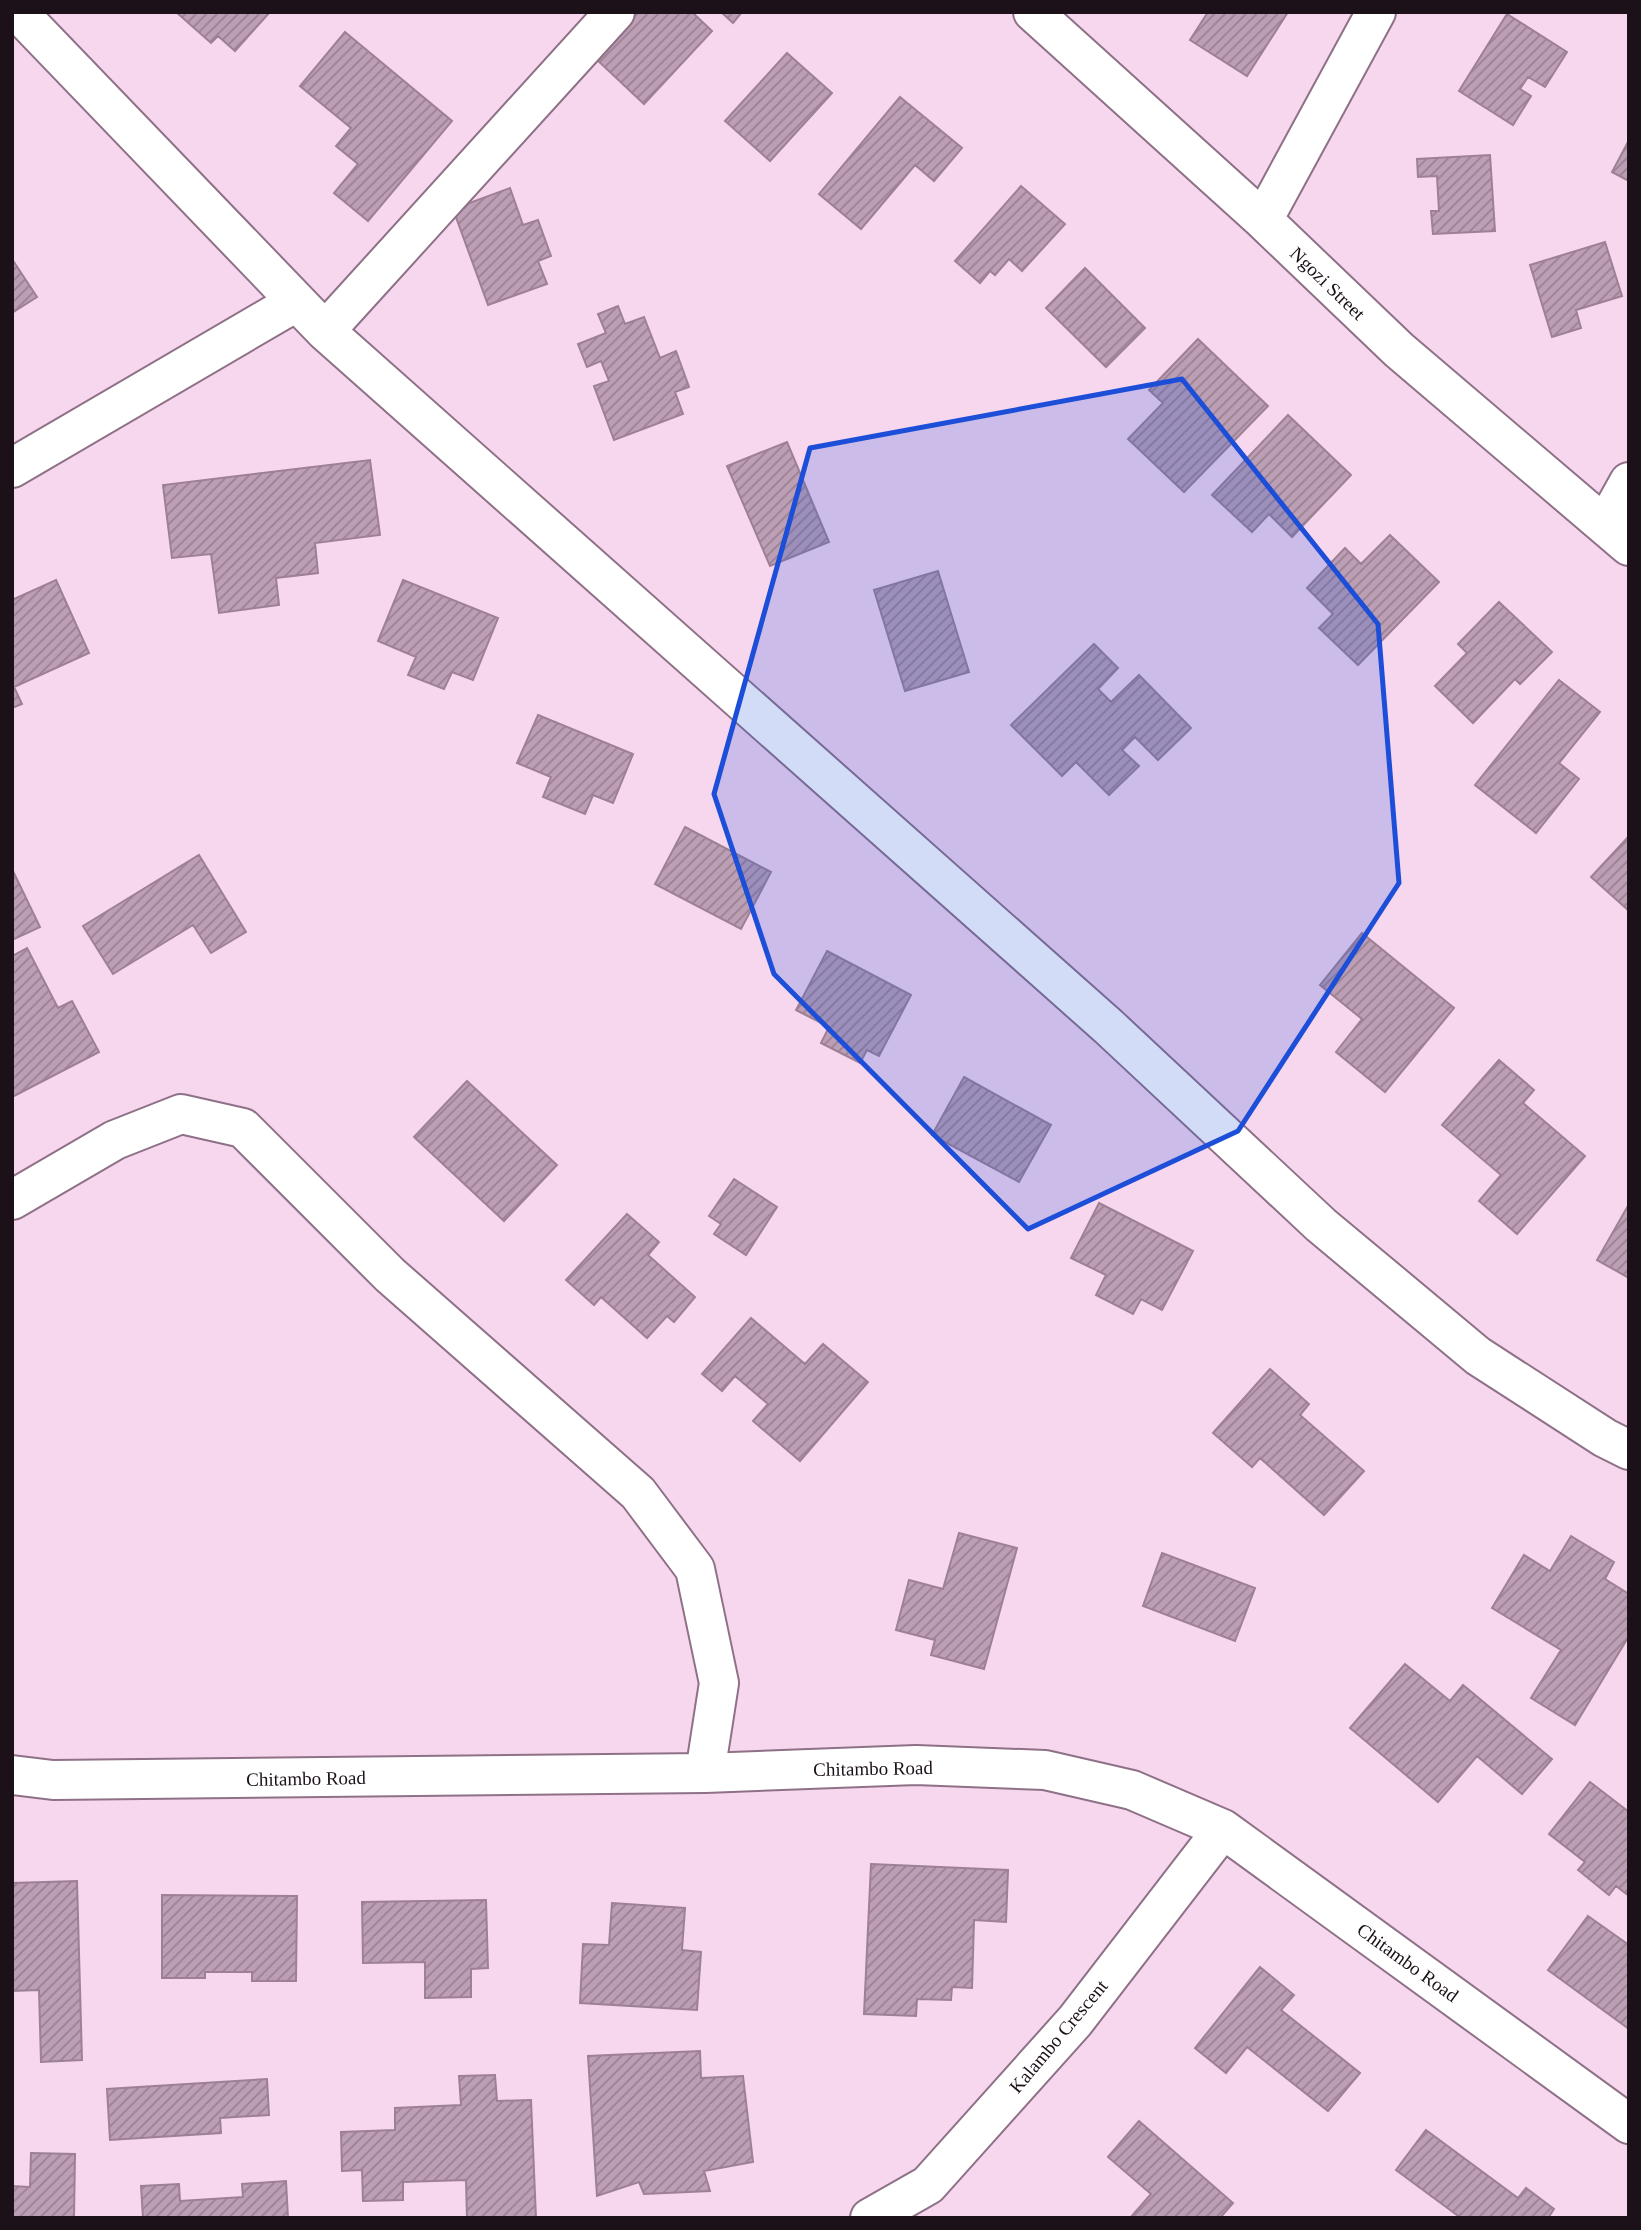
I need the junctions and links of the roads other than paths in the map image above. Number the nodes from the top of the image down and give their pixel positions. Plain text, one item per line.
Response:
1 (18, 12) edge
2 (615, 12) edge
3 (1033, 12) edge
4 (1376, 12) edge
5 (1263, 220) junction
6 (296, 302) junction
7 (325, 331) junction
8 (12, 468) edge
9 (1629, 482) edge
10 (1617, 536) edge
11 (12, 1199) edge
12 (1629, 1450) edge
13 (705, 1773) junction
14 (12, 1775) edge
15 (1223, 1829) junction
16 (1629, 2124) edge
17 (870, 2218) edge

1 - 6 street
2 - 7 street
3 - 5 street, Ngozi Street
4 - 5 street
5 - 10 street, Ngozi Street
6 - 7 street
6 - 8 street
7 - 12 street
9 - 10 street
11 - 13 street
13 - 14 street, Chitambo Road
13 - 15 street, Chitambo Road
15 - 16 street, Chitambo Road
15 - 17 street, Kalambo Crescent

